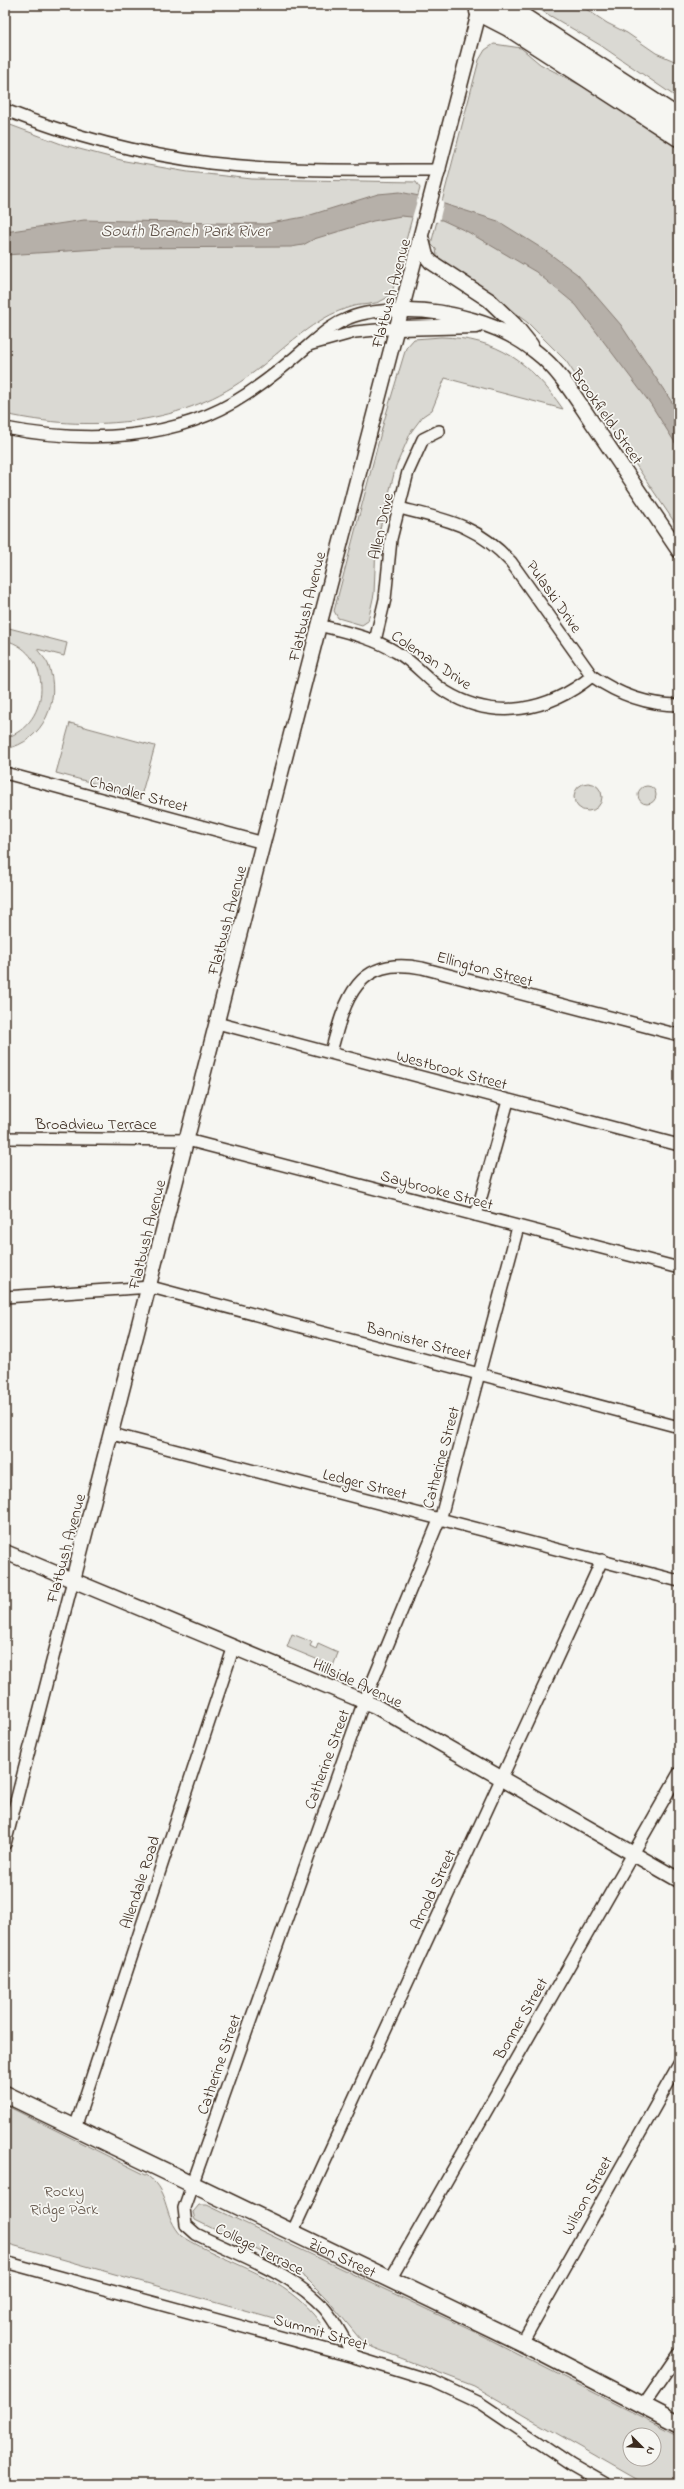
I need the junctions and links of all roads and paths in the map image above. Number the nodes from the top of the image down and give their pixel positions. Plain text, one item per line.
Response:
1 (502, 5) edge
2 (480, 8) edge
3 (5, 110) edge
4 (679, 120) edge
5 (679, 136) edge
6 (440, 170) junction
7 (422, 240) junction
8 (403, 310) junction
9 (486, 326) junction
10 (398, 328) junction
11 (310, 345) junction
12 (536, 352) junction
13 (5, 428) edge
14 (439, 431) dead end
15 (399, 508) junction
16 (679, 551) edge
17 (319, 625) junction
18 (375, 640) junction
19 (592, 676) junction
20 (679, 705) edge
21 (5, 773) edge
22 (264, 843) junction
23 (217, 1022) junction
24 (679, 1034) edge
25 (331, 1052) junction
26 (508, 1101) junction
27 (5, 1138) edge
28 (187, 1140) junction
29 (679, 1145) edge
30 (476, 1215) junction
31 (518, 1227) junction
32 (679, 1268) edge
33 (151, 1287) junction
34 (5, 1297) edge
35 (479, 1373) junction
36 (679, 1427) edge
37 (112, 1434) junction
38 (440, 1519) junction
39 (5, 1552) edge
40 (602, 1560) junction
41 (74, 1580) junction
42 (679, 1581) edge
43 (234, 1646) junction
44 (365, 1701) junction
45 (679, 1773) edge
46 (501, 1777) junction
47 (5, 1844) edge
48 (633, 1854) junction
49 (679, 1880) edge
50 (679, 2064) edge
51 (5, 2094) edge
52 (75, 2128) junction
53 (191, 2184) junction
54 (292, 2233) junction
55 (5, 2262) edge
56 (390, 2280) junction
57 (522, 2343) junction
58 (679, 2354) edge
59 (354, 2357) junction
60 (644, 2405) junction
61 (679, 2424) edge
62 (606, 2484) edge

1 - 4 highway
2 - 5 highway
2 - 6 street, Flatbush Avenue
3 - 6 street
6 - 7 street, Flatbush Avenue
7 - 8 street, Flatbush Avenue
7 - 12 street
8 - 9 street, Brookfield Street
8 - 10 street, Flatbush Avenue
8 - 11 street, Brookfield Street
9 - 10 street, Brookfield Street
9 - 12 street, Brookfield Street
10 - 11 street, Brookfield Street
10 - 17 street, Flatbush Avenue
11 - 13 street, Brookfield Street
12 - 16 street, Brookfield Street
14 - 15 street, Allen Drive
15 - 18 street, Allen Drive
15 - 19 street, Pulaski Drive
17 - 18 street, Coleman Drive
17 - 22 street, Flatbush Avenue
18 - 19 street, Coleman Drive
19 - 20 street, Pulaski Drive
21 - 22 street, Chandler Street
22 - 23 street, Flatbush Avenue
23 - 25 street, Westbrook Street
23 - 28 street, Flatbush Avenue
24 - 25 street, Ellington Street
25 - 26 street, Westbrook Street
26 - 29 street, Westbrook Street
26 - 30 street
27 - 28 street, Broadview Terrace
28 - 30 street, Saybrooke Street
28 - 33 street, Flatbush Avenue
30 - 31 street, Saybrooke Street
31 - 32 street, Saybrooke Street
31 - 35 street, Catherine Street
33 - 34 street, Bannister Street
33 - 35 street, Bannister Street
33 - 37 street, Flatbush Avenue
35 - 36 street, Bannister Street
35 - 38 street, Catherine Street
37 - 38 street, Ledger Street
37 - 41 street, Flatbush Avenue
38 - 40 street, Ledger Street
38 - 44 street, Catherine Street
39 - 41 street, Hillside Avenue
40 - 42 street, Ledger Street
40 - 46 street, Arnold Street
41 - 43 street, Hillside Avenue
41 - 47 street, Flatbush Avenue
43 - 44 street, Hillside Avenue
43 - 52 street, Allendale Road
44 - 46 street, Hillside Avenue
44 - 53 street, Catherine Street
45 - 48 street, Bonner Street
46 - 48 street, Hillside Avenue
46 - 54 street, Arnold Street
48 - 49 street, Hillside Avenue
48 - 56 street, Bonner Street
50 - 57 street, Wilson Street
51 - 52 main road, Zion Street
52 - 53 main road, Zion Street
53 - 54 main road, Zion Street
53 - 59 street, College Terrace
54 - 56 main road, Zion Street
55 - 59 street, Summit Street
56 - 57 main road, Zion Street
57 - 60 main road, Zion Street
58 - 60 street
59 - 62 street, Summit Street
60 - 61 main road, Zion Street

